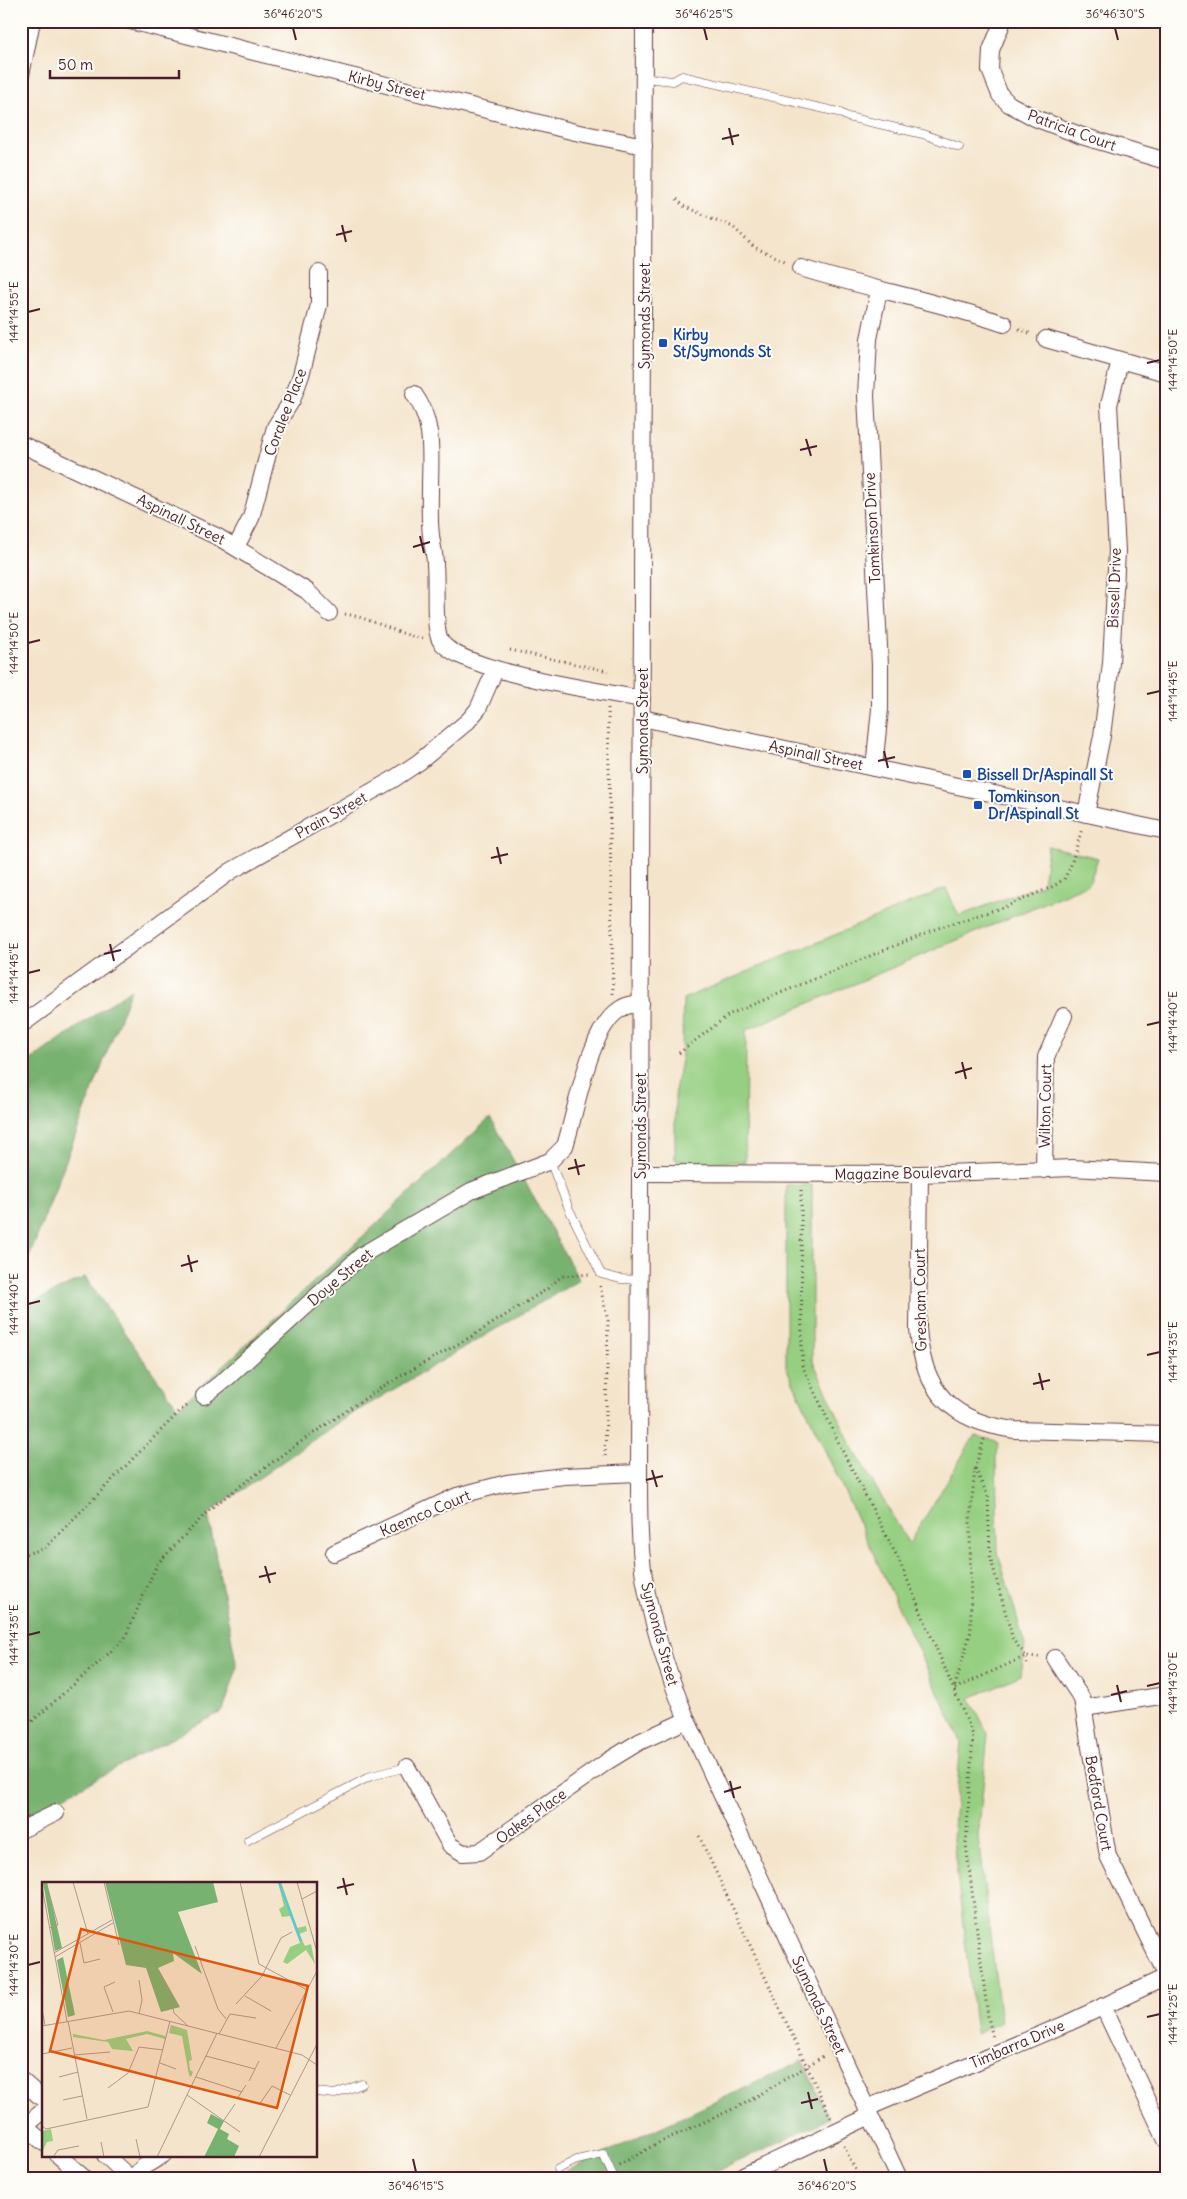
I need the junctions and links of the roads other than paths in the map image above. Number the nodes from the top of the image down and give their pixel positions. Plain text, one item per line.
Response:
1 (32, 21) edge
2 (130, 21) edge
3 (644, 21) edge
4 (1002, 21) edge
5 (21, 75) edge
6 (645, 78) junction
7 (644, 146) junction
8 (959, 147) dead end
9 (1166, 161) edge
10 (801, 268) road end
11 (319, 273) dead end
12 (879, 290) junction
13 (1004, 324) road end
14 (1046, 339) road end
15 (1120, 361) junction
16 (1166, 374) edge
17 (414, 394) dead end
18 (21, 444) edge
19 (236, 547) junction
20 (329, 613) road end
21 (495, 670) junction
22 (642, 699) junction
23 (642, 718) junction
24 (874, 768) junction
25 (1086, 814) junction
26 (1166, 831) edge
27 (641, 1003) junction
28 (1064, 1016) dead end
29 (21, 1025) edge
30 (550, 1161) junction
31 (1044, 1170) junction
32 (640, 1173) junction
33 (1166, 1173) edge
34 (920, 1174) junction
35 (640, 1280) junction
36 (204, 1396) road end
37 (1166, 1434) edge
38 (639, 1473) junction
39 (334, 1553) dead end
40 (1055, 1658) road end
41 (1166, 1695) edge
42 (1084, 1708) junction
43 (687, 1720) junction
44 (407, 1767) joint
45 (56, 1813) dead end
46 (21, 1830) edge
47 (248, 1840) dead end
48 (1166, 1975) edge
49 (1103, 2006) junction
50 (21, 2080) edge
51 (362, 2084) dead end
52 (318, 2092) edge
53 (42, 2098) edge
54 (42, 2112) edge
55 (869, 2112) junction
56 (23, 2127) edge
57 (1166, 2140) edge
58 (42, 2141) edge
59 (59, 2156) edge
60 (107, 2156) edge
61 (161, 2156) edge
62 (558, 2169) dead end
63 (612, 2174) edge
64 (84, 2178) edge
65 (132, 2178) edge
66 (739, 2178) edge
67 (899, 2178) edge

1 - 5 street
2 - 7 street, Kirby Street
3 - 6 street, Symonds Street
4 - 9 street, Patricia Court
6 - 7 street, Symonds Street
6 - 8 lane
7 - 22 street, Symonds Street
10 - 12 street
11 - 19 street, Coralee Place
12 - 13 street
12 - 24 street, Tomkinson Drive
14 - 15 street
15 - 16 street
15 - 25 street, Bissell Drive
17 - 21 street
18 - 19 street, Aspinall Street
19 - 20 street, Aspinall Street
21 - 22 street
21 - 29 street, Prain Street
22 - 23 street, Symonds Street
23 - 24 street, Aspinall Street
23 - 27 street, Symonds Street
24 - 25 street, Aspinall Street
25 - 26 street, Aspinall Street
27 - 30 street, Doye Street
27 - 32 street, Symonds Street
28 - 31 street, Wilton Court
30 - 35 lane
30 - 36 street, Doye Street
31 - 33 street, Magazine Boulevard
31 - 34 street, Magazine Boulevard
32 - 34 street, Magazine Boulevard
32 - 35 street, Symonds Street
34 - 37 street, Gresham Court
35 - 38 street, Symonds Street
38 - 39 street, Kaemco Court
38 - 43 street, Symonds Street
40 - 42 street, Bedford Court
41 - 42 street
42 - 48 street, Bedford Court
43 - 44 street, Oakes Place
43 - 55 street, Symonds Street
44 - 47 lane
45 - 46 street
48 - 49 street, Timbarra Drive
49 - 55 street, Timbarra Drive
49 - 57 street
50 - 53 street
51 - 52 lane
54 - 56 street
55 - 66 street, Timbarra Drive
55 - 67 street, Symonds Street
56 - 58 street
59 - 64 street
60 - 65 street
61 - 65 street
62 - 63 lane

